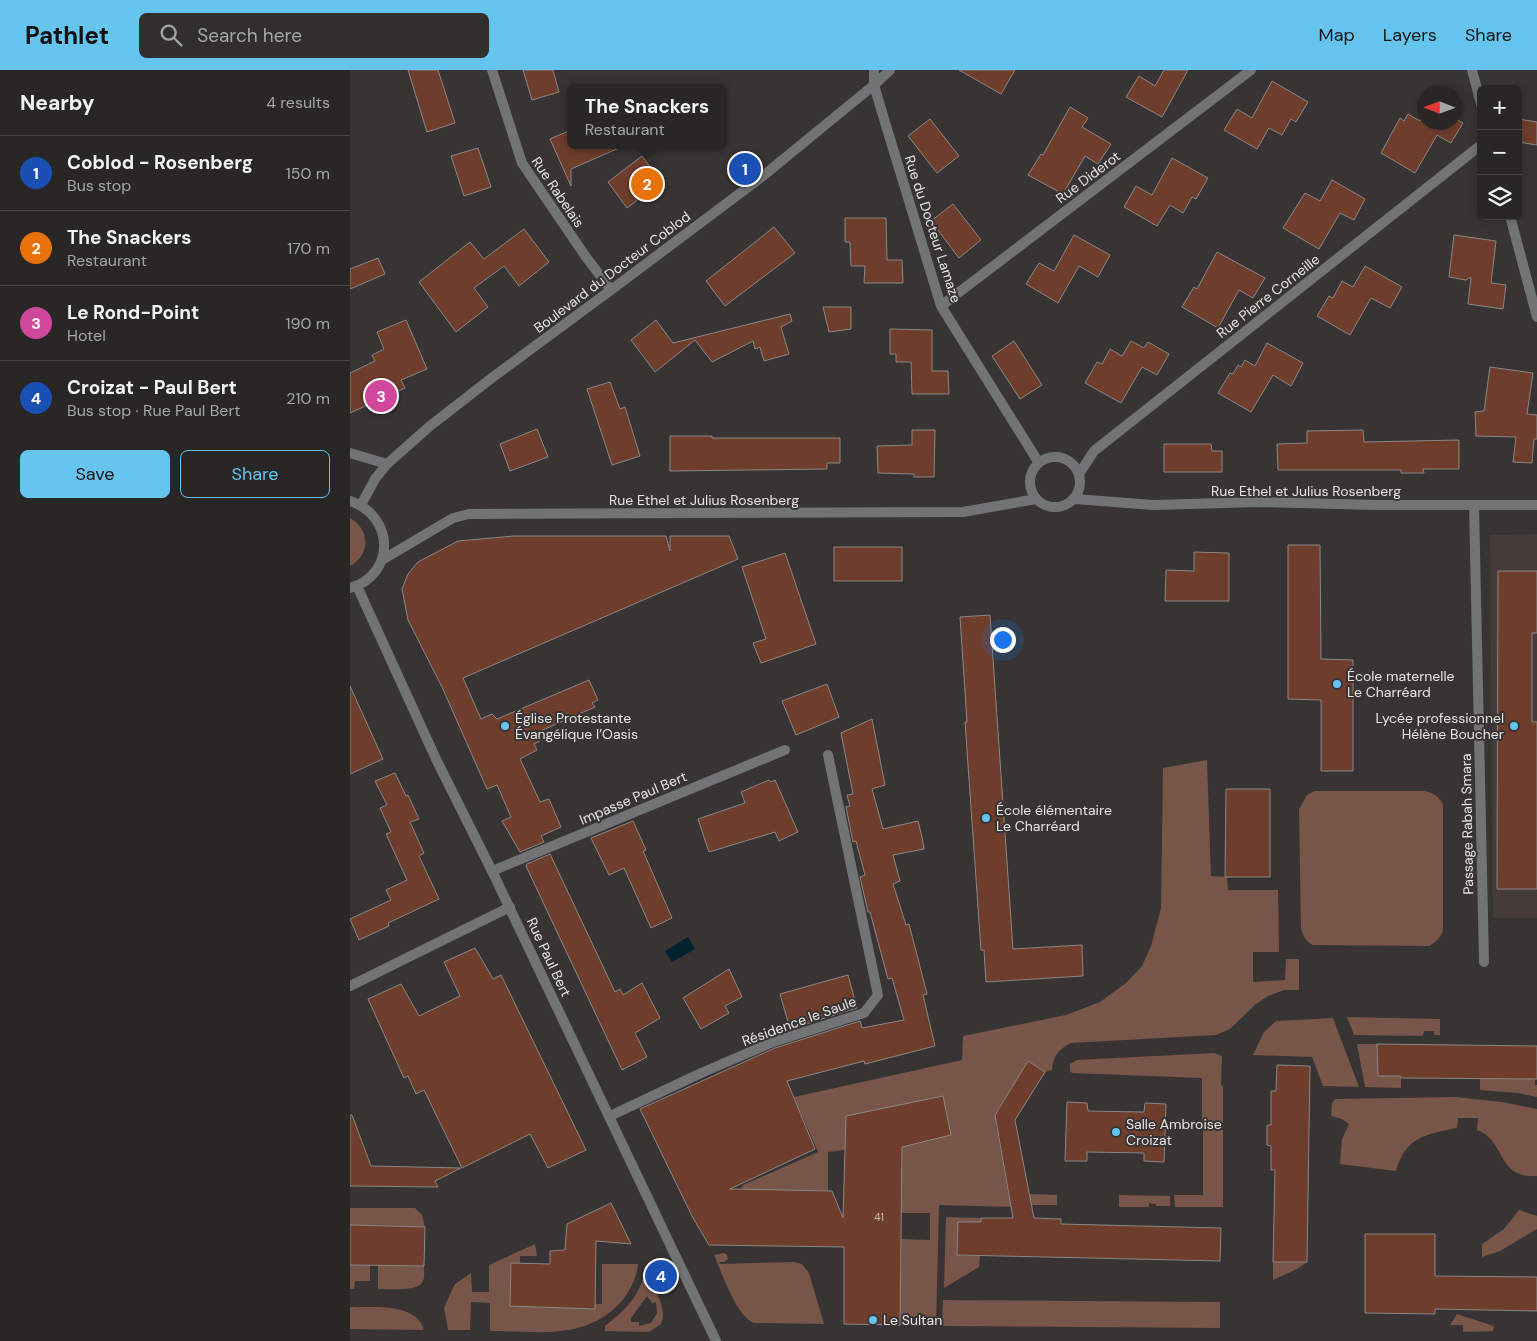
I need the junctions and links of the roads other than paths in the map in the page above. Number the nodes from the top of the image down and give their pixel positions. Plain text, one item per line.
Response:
1 (492, 70) edge
2 (874, 70) edge
3 (890, 70) edge
4 (1252, 70) edge
5 (1472, 70) edge
6 (874, 85) junction
7 (1477, 89) edge
8 (1477, 148) edge
9 (1511, 220) edge
10 (611, 290) junction
11 (941, 306) junction
12 (1537, 317) edge
13 (350, 453) edge
14 (1039, 463) junction
15 (387, 464) junction
16 (1079, 474) junction
17 (1036, 499) junction
18 (1075, 499) junction
19 (350, 501) edge
20 (361, 505) junction
21 (1474, 505) junction
22 (1537, 505) edge
23 (382, 560) junction
24 (354, 587) edge
25 (785, 750) dead end
26 (828, 755) dead end
27 (492, 871) junction
28 (510, 908) junction
29 (1484, 962) dead end
30 (350, 986) edge
31 (610, 1116) junction
32 (716, 1341) edge

1 - 10 street, Rue Rabelais
2 - 6 street, Rue du Docteur Lamaze
3 - 6 street, Boulevard du Docteur Coblod
4 - 11 street, Rue Diderot
5 - 7 street
6 - 10 street, Boulevard du Docteur Coblod
6 - 11 street, Rue du Docteur Lamaze
8 - 16 street, Rue Pierre Corneille
9 - 12 street
10 - 15 street, Boulevard du Docteur Coblod
11 - 14 street, Rue du Docteur Lamaze
13 - 15 street
14 - 16 street
14 - 17 street
15 - 20 street, Boulevard du Docteur Coblod
16 - 18 street
17 - 18 street, Rue Ethel et Julius Rosenberg
17 - 23 street, Rue Ethel et Julius Rosenberg
18 - 21 street, Rue Ethel et Julius Rosenberg
19 - 20 street
20 - 23 street
21 - 22 street, Rue Ethel et Julius Rosenberg
21 - 29 street, Passage Rabah Smara
23 - 24 street
24 - 27 street, Rue Paul Bert
25 - 27 street, Impasse Paul Bert
26 - 31 street, Résidence le Saule
27 - 28 street, Rue Paul Bert
28 - 30 street
28 - 31 street, Rue Paul Bert
31 - 32 street, Rue Paul Bert

